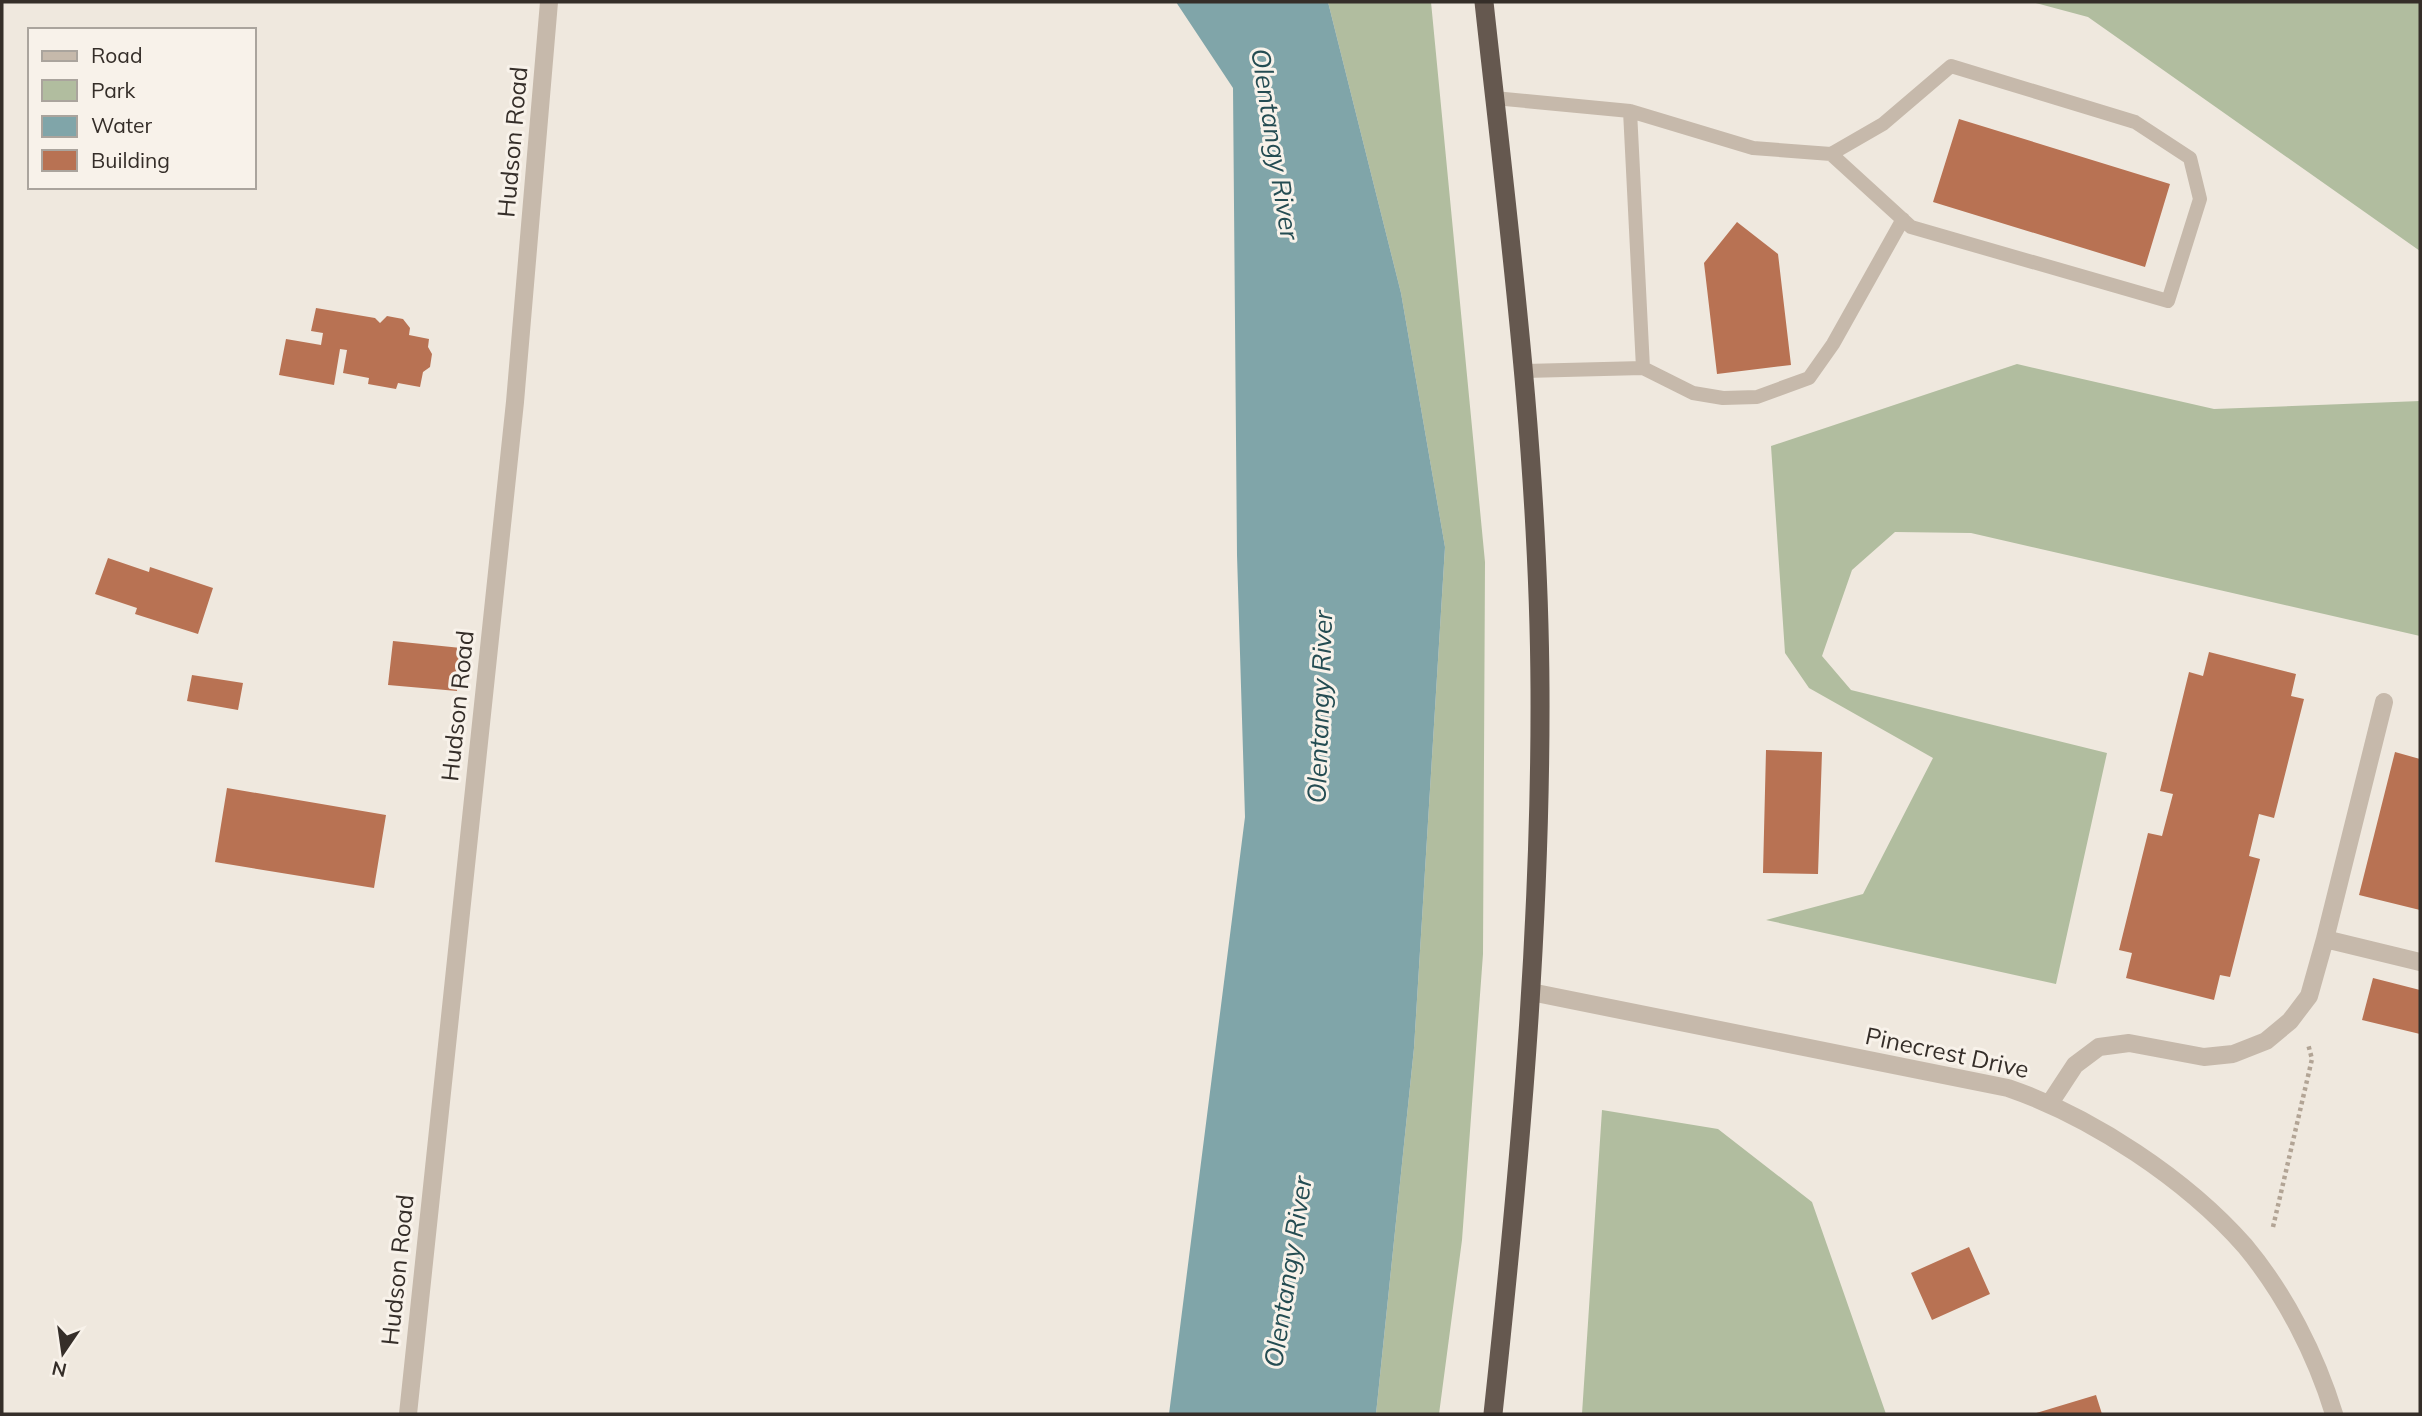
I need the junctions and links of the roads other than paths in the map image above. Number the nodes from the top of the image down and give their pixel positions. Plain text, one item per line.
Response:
1 (549, 2) edge
2 (1484, 2) edge
3 (1494, 98) junction
4 (1630, 111) junction
5 (1831, 154) junction
6 (1903, 219) junction
7 (1643, 368) junction
8 (1525, 371) junction
9 (2384, 702) dead end
10 (2325, 939) junction
11 (2420, 962) edge
12 (1531, 992) junction
13 (2050, 1103) junction
14 (408, 1414) edge
15 (1493, 1414) edge
16 (2334, 1414) edge

1 - 14 street, Hudson Road
2 - 3 highway
3 - 4 lane
3 - 8 highway
4 - 5 lane
4 - 7 lane
5 - 6 lane
5 - 6 lane
6 - 7 lane
7 - 8 lane
8 - 12 highway
9 - 10 street
10 - 11 street
10 - 13 street
12 - 13 street, Pinecrest Drive
12 - 15 highway
13 - 16 street, Pinecrest Drive

